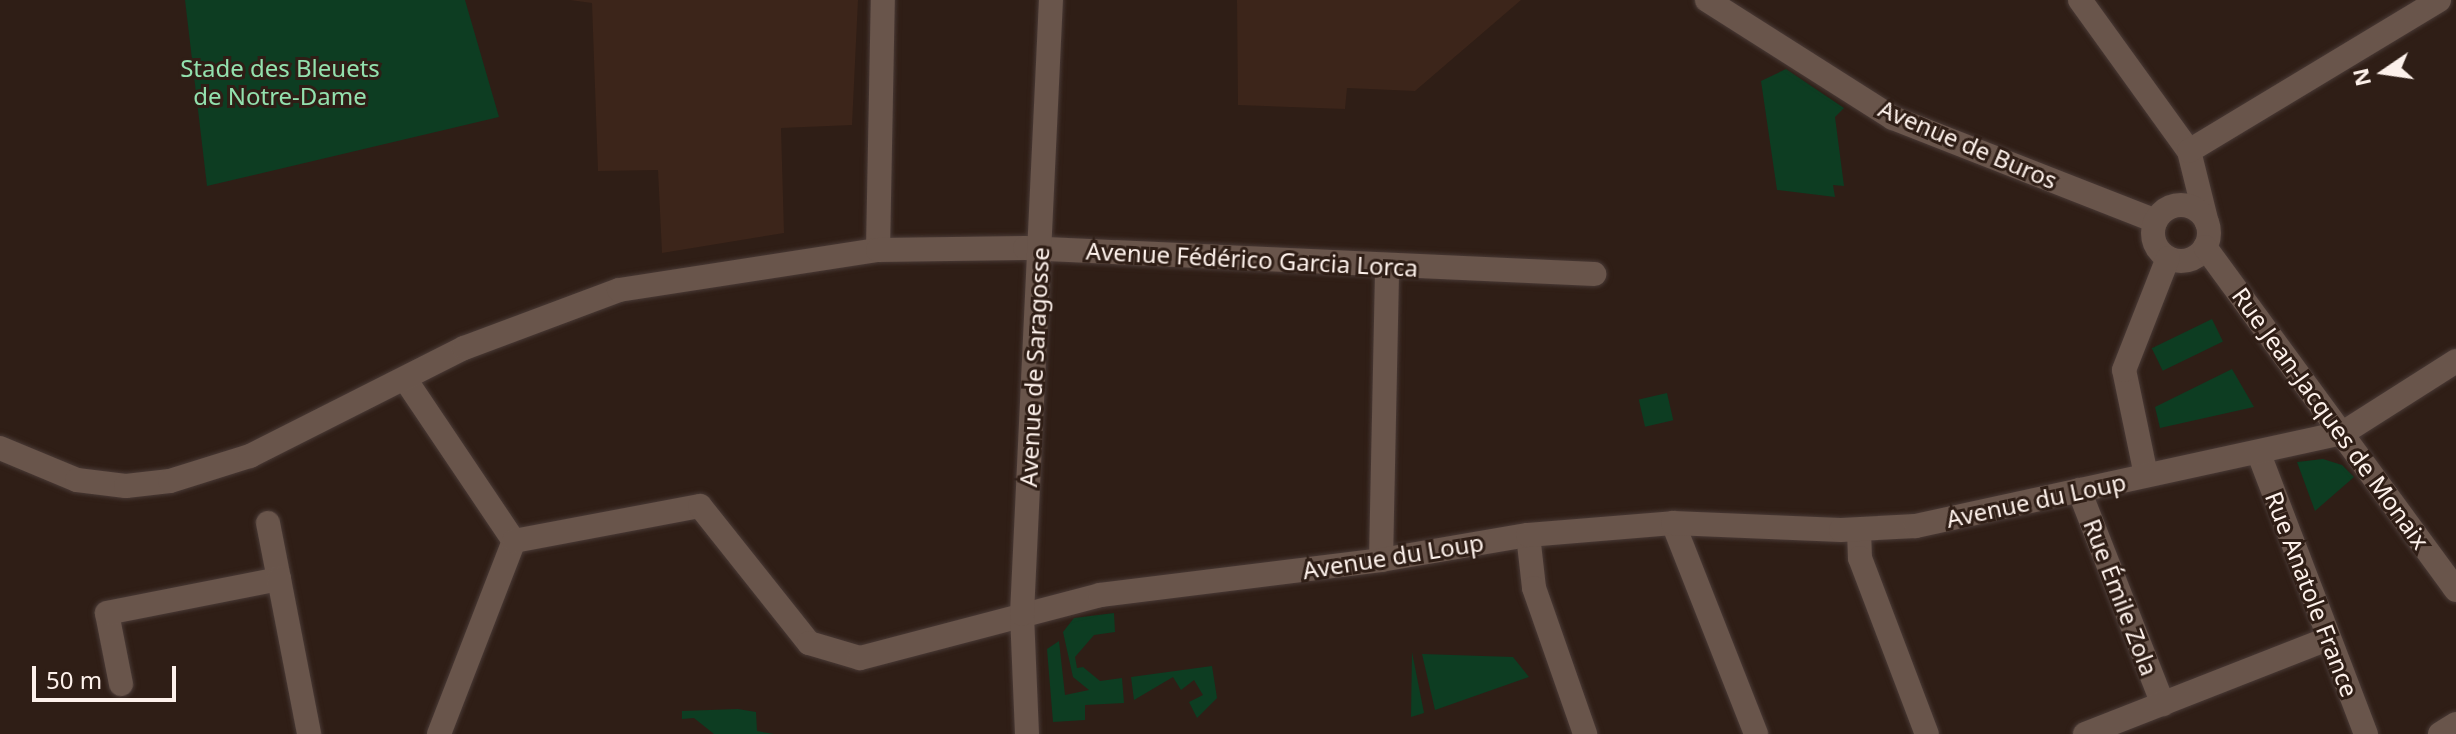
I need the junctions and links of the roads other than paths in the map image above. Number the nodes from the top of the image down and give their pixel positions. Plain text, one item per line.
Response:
1 (883, 0) edge
2 (1051, 0) edge
3 (1707, 0) edge
4 (2080, 0) edge
5 (2439, 0) edge
6 (2189, 151) junction
7 (2163, 214) junction
8 (2206, 235) junction
9 (1039, 248) junction
10 (878, 250) junction
11 (2168, 258) junction
12 (1387, 267) junction
13 (1594, 274) dead end
14 (2456, 361) edge
15 (405, 379) junction
16 (2343, 433) junction
17 (0, 448) edge
18 (2259, 454) junction
19 (2146, 475) junction
20 (2079, 490) junction
21 (268, 523) dead end
22 (1673, 523) junction
23 (1859, 530) junction
24 (1528, 535) junction
25 (514, 541) junction
26 (1381, 560) junction
27 (279, 579) junction
28 (2456, 590) edge
29 (1022, 614) junction
30 (2328, 639) junction
31 (121, 684) dead end
32 (2163, 704) junction
33 (2456, 724) edge
34 (309, 734) edge
35 (439, 734) edge
36 (1027, 734) edge
37 (1585, 734) edge
38 (1756, 734) edge
39 (1927, 734) edge
40 (2085, 734) edge
41 (2366, 734) edge
42 (2440, 734) edge

1 - 10 street
2 - 9 street, Avenue de Saragosse
3 - 7 street, Avenue de Buros
4 - 6 street
5 - 6 street
6 - 7 street
6 - 8 street
7 - 8 street
7 - 11 street
8 - 11 street
8 - 16 street, Rue Jean-Jacques de Monaix
9 - 10 street, Avenue Fédérico Garcia Lorca
9 - 12 street, Avenue Fédérico Garcia Lorca
9 - 29 street, Avenue de Saragosse
10 - 15 street, Avenue Fédérico Garcia Lorca
11 - 19 street
12 - 13 street, Avenue Fédérico Garcia Lorca
12 - 26 street
14 - 16 street, Avenue du Loup
15 - 17 street, Avenue Fédérico Garcia Lorca
15 - 25 street
16 - 18 street, Avenue du Loup
16 - 28 street, Rue Jean-Jacques de Monaix
18 - 19 street, Avenue du Loup
18 - 30 street, Rue Anatole France
19 - 20 street, Avenue du Loup
20 - 23 street, Avenue du Loup
20 - 32 street, Rue Émile Zola
21 - 27 street
22 - 23 street, Avenue du Loup
22 - 24 street, Avenue du Loup
22 - 38 street
23 - 39 street
24 - 26 street, Avenue du Loup
24 - 37 street
25 - 29 street, Avenue du Loup
25 - 35 street
26 - 29 street, Avenue du Loup
27 - 31 street
27 - 34 street
29 - 36 street, Avenue de Saragosse
30 - 32 street
30 - 41 street, Rue Anatole France
32 - 40 street
33 - 42 street

